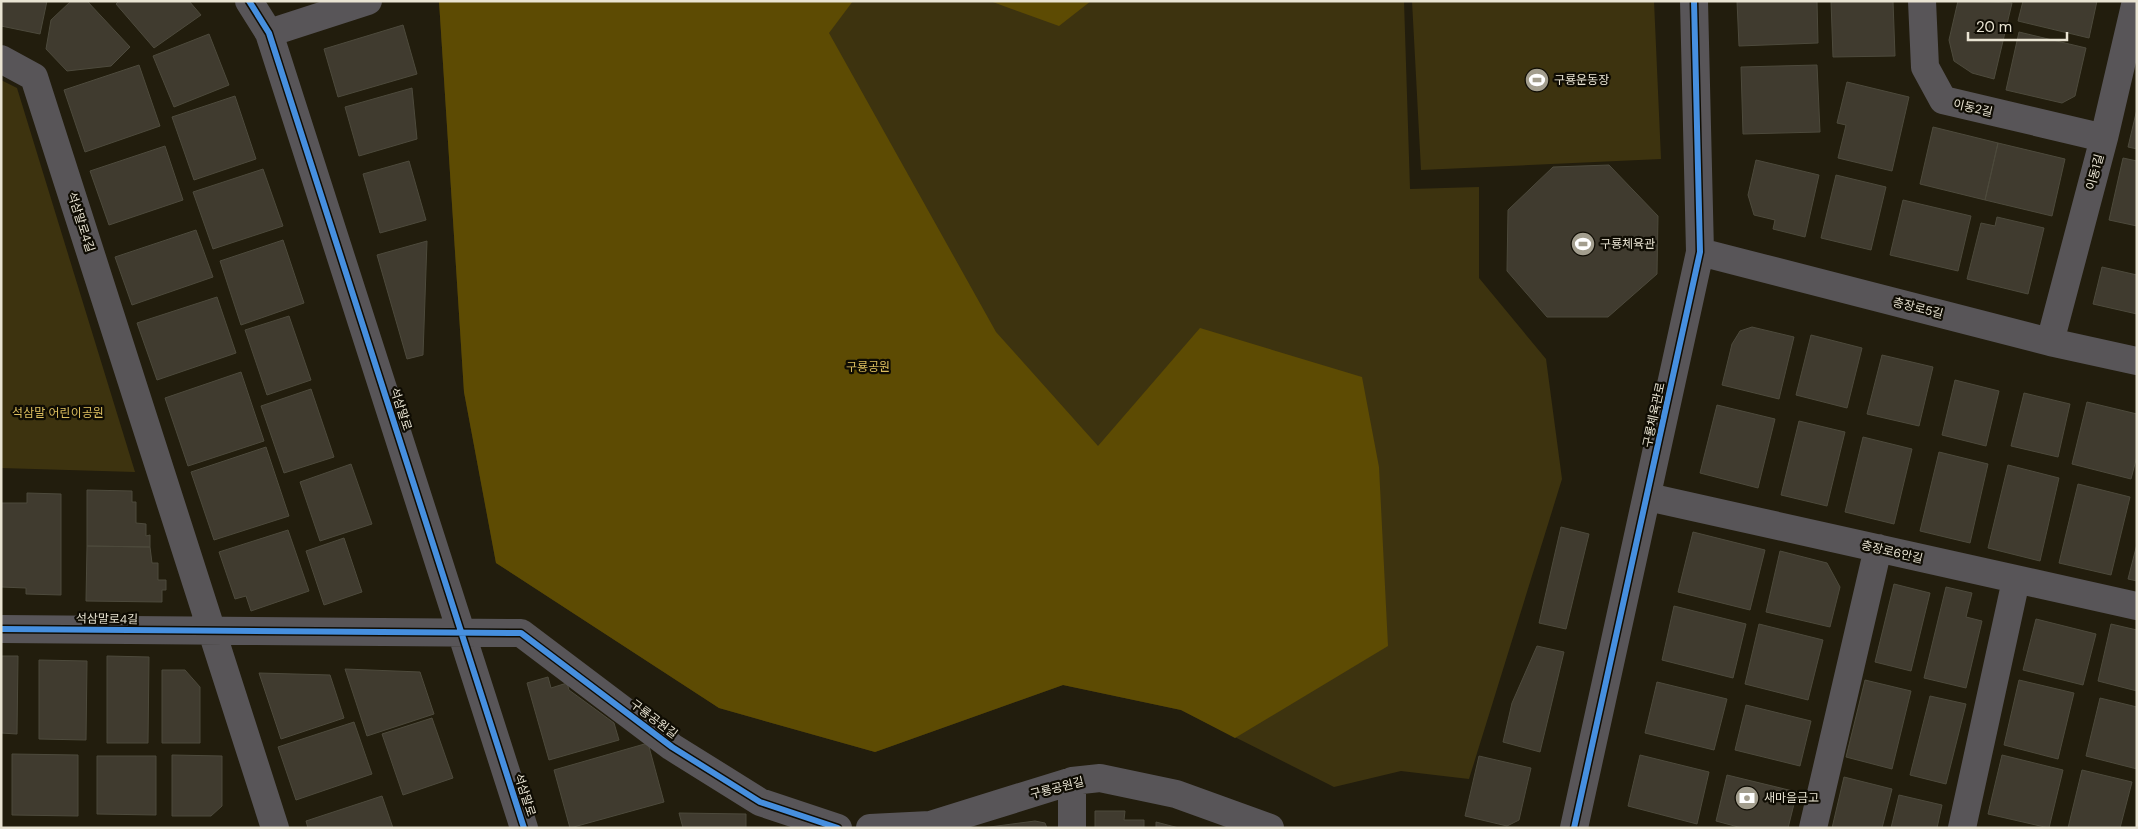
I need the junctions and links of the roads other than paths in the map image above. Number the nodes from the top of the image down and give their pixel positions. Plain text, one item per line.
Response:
1 (250, 1) edge
2 (368, 1) edge
3 (1694, 1) edge
4 (1922, 1) edge
5 (2136, 1) edge
6 (269, 33) junction
7 (1, 59) edge
8 (2104, 138) junction
9 (1700, 252) junction
10 (2050, 342) junction
11 (2137, 361) edge
12 (1648, 497) junction
13 (1878, 548) junction
14 (2016, 580) junction
15 (2137, 606) edge
16 (1, 629) edge
17 (212, 632) junction
18 (461, 633) junction
19 (1072, 781) junction
20 (275, 828) edge
21 (524, 828) edge
22 (838, 828) edge
23 (870, 828) edge
24 (1072, 828) edge
25 (1270, 828) edge
26 (1574, 828) edge
27 (1813, 828) edge
28 (1962, 828) edge

1 - 6 street, 석삼말로
2 - 6 street
3 - 9 street, 구룡체육관로
4 - 8 street, 이동2길
5 - 8 street, 이동1길
6 - 18 street, 석삼말로
7 - 17 street, 석삼말로4길
8 - 10 street, 이동1길
9 - 10 street, 충장로5길
9 - 12 street, 구룡체육관로
10 - 11 street, 충장로5길
12 - 13 street, 충장로6안길
12 - 26 street, 구룡체육관로
13 - 14 street, 충장로6안길
13 - 27 street
14 - 15 street, 충장로6안길
14 - 28 street
16 - 17 street, 석삼말로4길
17 - 18 street, 구룡공원길
17 - 20 street, 석삼말로4길
18 - 21 street, 석삼말로
18 - 22 street, 구룡공원길
19 - 23 street, 구룡공원길
19 - 24 street
19 - 25 street, 구룡공원길

